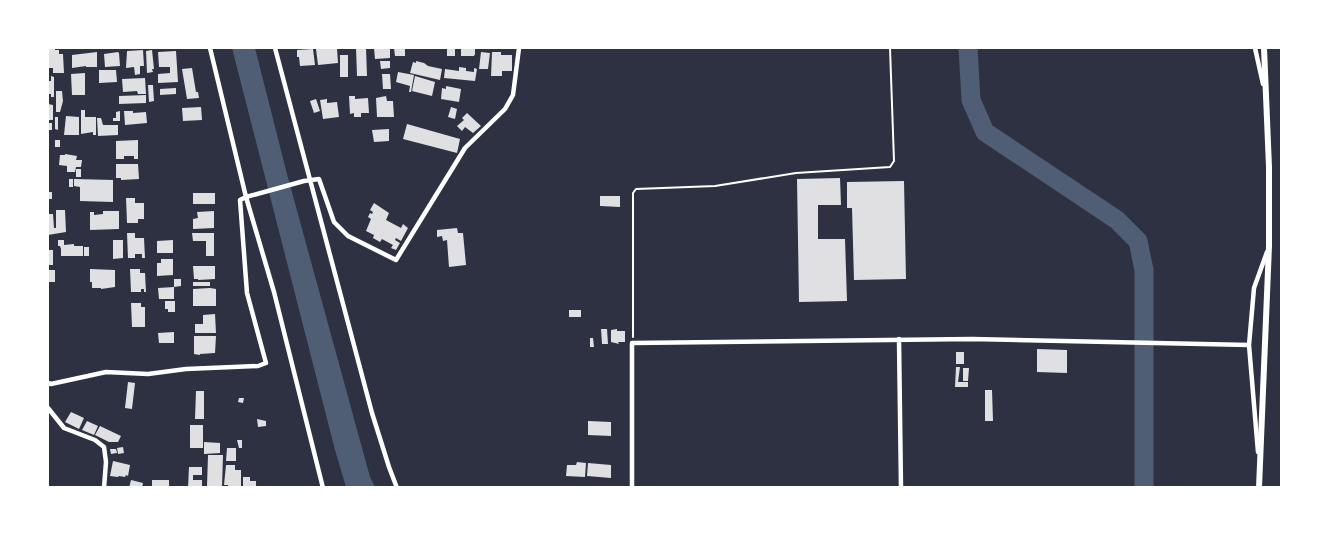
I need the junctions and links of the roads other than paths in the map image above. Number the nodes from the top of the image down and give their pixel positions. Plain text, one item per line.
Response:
1 (210, 48) edge
2 (275, 48) edge
3 (519, 48) edge
4 (1255, 48) edge
5 (1264, 48) edge
6 (1266, 95) junction
7 (310, 180) junction
8 (248, 196) junction
9 (1269, 246) junction
10 (899, 339) junction
11 (1249, 345) junction
12 (48, 383) edge
13 (48, 408) edge
14 (1259, 463) junction
15 (104, 488) edge
16 (323, 488) edge
17 (398, 488) edge
18 (632, 488) edge
19 (900, 488) edge
20 (1259, 488) edge

1 - 8 street
2 - 7 street
3 - 7 street
4 - 6 street
5 - 6 main road
6 - 9 main road
7 - 8 street
7 - 17 street
8 - 12 street
8 - 16 street
9 - 11 street
9 - 14 main road
10 - 11 street
10 - 18 street
10 - 19 street
11 - 14 street
13 - 15 street
14 - 20 main road

